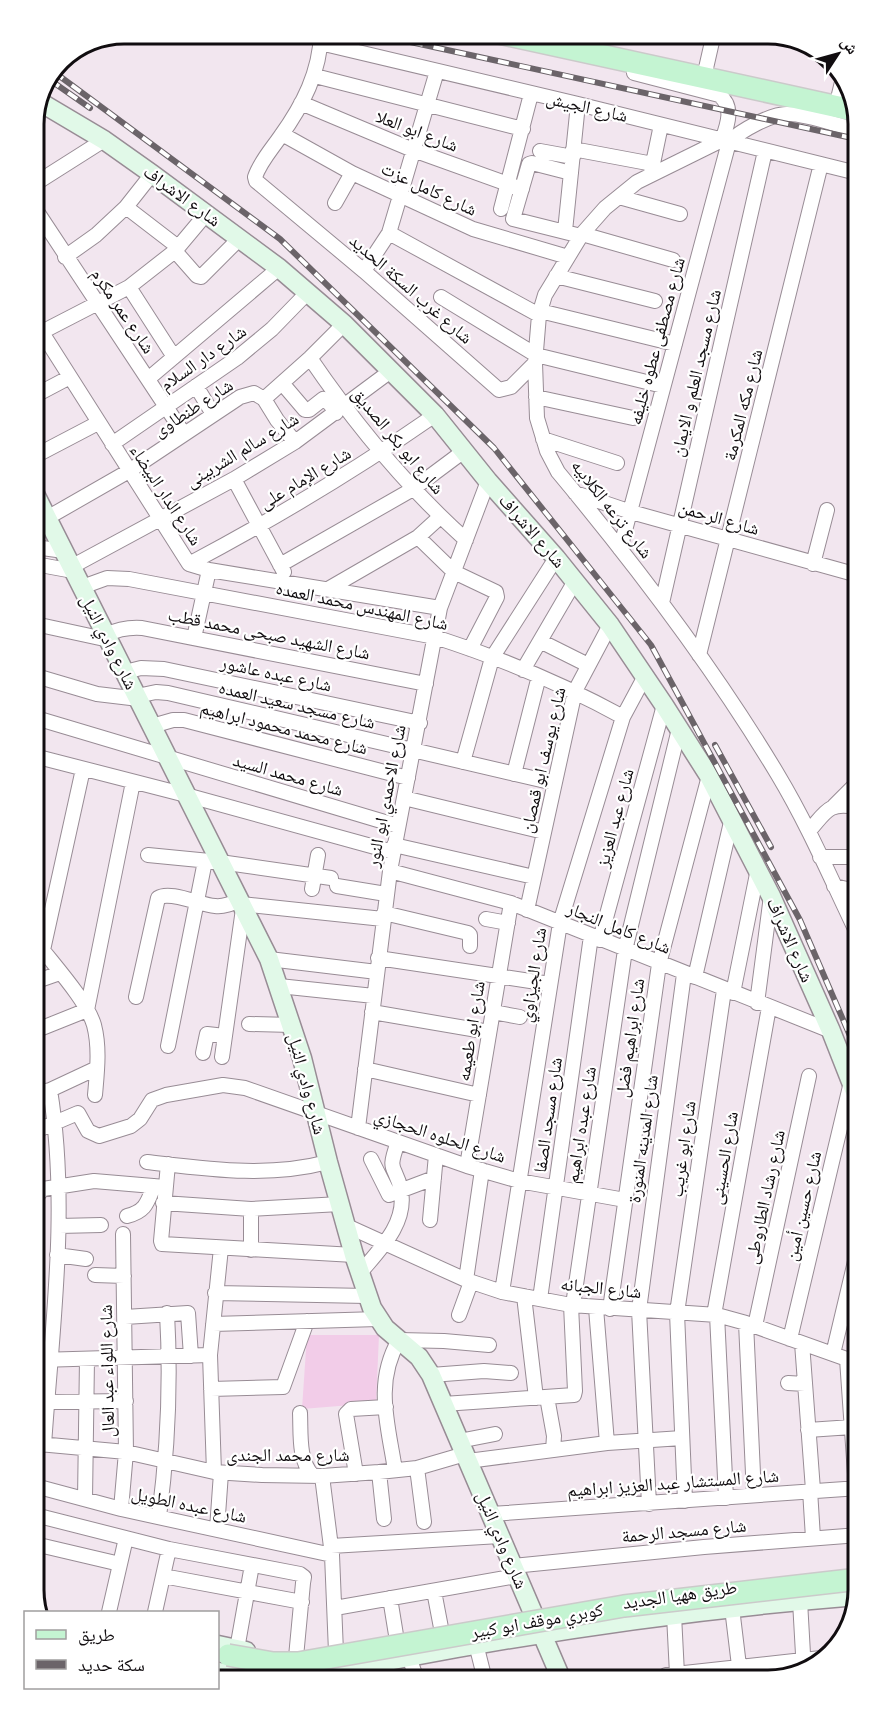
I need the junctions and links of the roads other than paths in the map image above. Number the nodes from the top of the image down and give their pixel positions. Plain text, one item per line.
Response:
1 (319, 43) edge
2 (338, 43) edge
3 (568, 44) edge
4 (711, 44) edge
5 (608, 56) junction
6 (437, 72) junction
7 (315, 76) junction
8 (704, 76) junction
9 (531, 94) junction
10 (301, 103) junction
11 (427, 104) junction
12 (578, 104) junction
13 (46, 105) edge
14 (844, 109) edge
15 (661, 125) junction
16 (848, 128) edge
17 (523, 129) junction
18 (282, 135) junction
19 (104, 140) junction
20 (725, 141) junction
21 (413, 150) junction
22 (540, 151) dead end
23 (765, 151) junction
24 (573, 153) junction
25 (820, 164) junction
26 (652, 170) junction
27 (848, 171) edge
28 (352, 172) junction
29 (571, 173) junction
30 (152, 174) junction
31 (44, 178) edge
32 (515, 187) junction
33 (400, 196) junction
34 (619, 197) junction
35 (335, 203) dead end
36 (126, 207) junction
37 (501, 209) dead end
38 (206, 214) junction
39 (680, 214) dead end
40 (44, 223) edge
41 (565, 231) junction
42 (388, 233) junction
43 (581, 235) junction
44 (240, 238) junction
45 (176, 249) junction
46 (65, 257) junction
47 (568, 257) junction
48 (673, 260) dead end
49 (279, 268) junction
50 (364, 271) junction
51 (556, 276) junction
52 (129, 287) junction
53 (308, 292) junction
54 (441, 297) dead end
55 (655, 301) dead end
56 (98, 304) junction
57 (539, 313) junction
58 (344, 324) junction
59 (44, 327) edge
60 (44, 340) edge
61 (675, 344) junction
62 (174, 357) junction
63 (310, 358) junction
64 (535, 359) junction
65 (392, 370) junction
66 (70, 377) junction
67 (148, 379) junction
68 (282, 383) junction
69 (196, 386) junction
70 (663, 386) junction
71 (44, 391) edge
72 (536, 397) junction
73 (264, 399) junction
74 (299, 405) junction
75 (164, 407) junction
76 (340, 410) junction
77 (213, 414) junction
78 (435, 416) junction
79 (633, 418) dead end
80 (277, 420) junction
81 (98, 423) junction
82 (184, 434) junction
83 (543, 439) junction
84 (296, 442) junction
85 (112, 444) junction
86 (44, 451) edge
87 (464, 451) junction
88 (381, 453) junction
89 (617, 463) dead end
90 (129, 471) junction
91 (234, 479) junction
92 (488, 481) junction
93 (413, 489) junction
94 (575, 493) junction
95 (827, 510) dead end
96 (44, 511) edge
97 (631, 512) junction
98 (440, 516) junction
99 (47, 518) junction
100 (159, 519) junction
101 (260, 526) junction
102 (680, 526) junction
103 (418, 537) junction
104 (728, 539) junction
105 (466, 540) junction
106 (620, 549) junction
107 (44, 552) edge
108 (556, 558) junction
109 (189, 564) junction
110 (813, 564) junction
111 (44, 565) edge
112 (280, 565) junction
113 (73, 569) junction
114 (209, 570) junction
115 (454, 572) junction
116 (848, 573) edge
117 (575, 581) junction
118 (290, 583) junction
119 (328, 589) junction
120 (204, 593) junction
121 (662, 603) junction
122 (440, 608) junction
123 (610, 625) junction
124 (44, 626) edge
125 (435, 637) junction
126 (107, 638) junction
127 (194, 638) junction
128 (540, 641) junction
129 (470, 649) junction
130 (699, 655) junction
131 (492, 658) junction
132 (588, 665) junction
133 (523, 670) junction
134 (125, 672) junction
135 (539, 676) junction
136 (645, 676) junction
137 (44, 678) edge
138 (426, 684) junction
139 (575, 691) junction
140 (138, 698) junction
141 (664, 705) junction
142 (623, 717) junction
143 (44, 720) edge
144 (420, 723) junction
145 (152, 726) junction
146 (679, 729) junction
147 (413, 750) junction
148 (169, 759) junction
149 (44, 761) edge
150 (463, 762) junction
151 (83, 769) junction
152 (514, 774) junction
153 (709, 776) junction
154 (408, 778) junction
155 (132, 782) junction
156 (554, 783) junction
157 (848, 792) edge
158 (186, 795) junction
159 (404, 798) junction
160 (834, 806) junction
161 (848, 806) edge
162 (731, 822) junction
163 (398, 826) junction
164 (808, 831) junction
165 (544, 832) junction
166 (393, 848) junction
167 (148, 855) dead end
168 (318, 855) dead end
169 (848, 856) edge
170 (820, 857) junction
171 (212, 861) junction
172 (758, 869) junction
173 (390, 871) junction
174 (534, 877) junction
175 (313, 882) junction
176 (834, 886) junction
177 (848, 889) edge
178 (386, 894) junction
179 (771, 896) junction
180 (196, 902) junction
181 (511, 903) junction
182 (241, 904) junction
183 (528, 910) junction
184 (848, 914) edge
185 (384, 916) junction
186 (486, 919) dead end
187 (508, 923) junction
188 (560, 923) junction
189 (43, 932) edge
190 (596, 938) junction
191 (470, 946) dead end
192 (625, 950) junction
193 (43, 951) edge
194 (269, 959) junction
195 (659, 964) junction
196 (378, 965) junction
197 (60, 973) junction
198 (498, 976) junction
199 (689, 976) junction
200 (43, 979) edge
201 (550, 984) junction
202 (279, 986) junction
203 (728, 992) junction
204 (374, 996) junction
205 (136, 997) dead end
206 (763, 1005) junction
207 (87, 1010) junction
208 (372, 1012) junction
209 (493, 1012) junction
210 (519, 1017) dead end
211 (249, 1024) dead end
212 (292, 1025) junction
213 (43, 1027) edge
214 (831, 1031) junction
215 (489, 1032) junction
216 (225, 1036) junction
217 (168, 1046) dead end
218 (203, 1053) dead end
219 (222, 1057) dead end
220 (97, 1068) junction
221 (365, 1069) junction
222 (848, 1074) edge
223 (809, 1076) dead end
224 (44, 1091) edge
225 (95, 1095) dead end
226 (479, 1095) junction
227 (315, 1112) junction
228 (848, 1115) edge
229 (55, 1122) junction
230 (43, 1127) edge
231 (358, 1128) junction
232 (398, 1142) junction
233 (435, 1155) junction
234 (371, 1159) dead end
235 (147, 1162) dead end
236 (328, 1162) junction
237 (168, 1164) junction
238 (467, 1166) junction
239 (482, 1170) junction
240 (434, 1178) junction
241 (519, 1181) junction
242 (58, 1187) junction
243 (159, 1187) junction
244 (555, 1188) junction
245 (43, 1189) edge
246 (401, 1191) junction
247 (589, 1193) junction
248 (625, 1200) junction
249 (163, 1203) junction
250 (340, 1204) junction
251 (251, 1209) junction
252 (127, 1216) dead end
253 (430, 1220) dead end
254 (101, 1225) dead end
255 (59, 1226) junction
256 (347, 1226) junction
257 (123, 1234) dead end
258 (384, 1243) junction
259 (221, 1248) junction
260 (251, 1250) junction
261 (354, 1255) junction
262 (57, 1256) junction
263 (86, 1259) dead end
264 (360, 1273) junction
265 (95, 1275) dead end
266 (124, 1276) junction
267 (468, 1281) junction
268 (848, 1291) edge
269 (502, 1292) junction
270 (215, 1293) junction
271 (367, 1296) junction
272 (524, 1296) junction
273 (540, 1299) junction
274 (572, 1305) junction
275 (603, 1308) junction
276 (639, 1310) junction
277 (167, 1313) junction
278 (677, 1313) junction
279 (459, 1315) dead end
280 (716, 1315) junction
281 (125, 1317) junction
282 (378, 1318) junction
283 (307, 1321) junction
284 (213, 1324) junction
285 (750, 1324) junction
286 (399, 1340) junction
287 (796, 1341) junction
288 (489, 1345) dead end
289 (833, 1354) junction
290 (210, 1355) junction
291 (191, 1356) junction
292 (170, 1357) junction
293 (126, 1358) junction
294 (87, 1359) junction
295 (44, 1360) edge
296 (848, 1360) edge
297 (511, 1373) dead end
298 (431, 1375) junction
299 (789, 1383) dead end
300 (805, 1384) junction
301 (211, 1389) junction
302 (542, 1398) junction
303 (87, 1401) junction
304 (126, 1401) junction
305 (46, 1402) junction
306 (443, 1404) junction
307 (386, 1407) junction
308 (300, 1413) dead end
309 (43, 1427) edge
310 (848, 1427) edge
311 (808, 1430) junction
312 (495, 1434) dead end
313 (682, 1438) junction
314 (645, 1440) junction
315 (607, 1443) junction
316 (43, 1445) edge
317 (86, 1448) junction
318 (553, 1449) junction
319 (126, 1452) junction
320 (464, 1452) junction
321 (166, 1461) junction
322 (417, 1468) junction
323 (395, 1470) junction
324 (217, 1472) junction
325 (379, 1472) junction
326 (356, 1473) junction
327 (317, 1476) junction
328 (43, 1487) edge
329 (848, 1488) edge
330 (812, 1490) junction
331 (754, 1495) junction
332 (726, 1498) junction
333 (85, 1499) junction
334 (685, 1501) junction
335 (649, 1503) junction
336 (121, 1509) junction
337 (490, 1514) junction
338 (43, 1517) edge
339 (159, 1517) junction
340 (384, 1519) dead end
341 (424, 1522) dead end
342 (217, 1529) junction
343 (500, 1536) junction
344 (848, 1536) edge
345 (126, 1538) junction
346 (813, 1538) junction
347 (43, 1546) edge
348 (169, 1549) junction
349 (332, 1551) junction
350 (120, 1564) junction
351 (252, 1565) junction
352 (515, 1571) junction
353 (848, 1574) edge
354 (163, 1576) junction
355 (848, 1580) edge
356 (848, 1589) edge
357 (434, 1591) junction
358 (247, 1592) junction
359 (848, 1597) edge
360 (390, 1598) junction
361 (800, 1601) junction
362 (302, 1602) junction
363 (335, 1608) junction
364 (732, 1608) junction
365 (109, 1611) edge
366 (155, 1611) edge
367 (674, 1615) junction
368 (538, 1624) junction
369 (442, 1633) junction
370 (397, 1641) junction
371 (476, 1644) junction
372 (336, 1652) junction
373 (223, 1657) edge
374 (296, 1657) junction
375 (409, 1657) junction
376 (804, 1661) edge
377 (787, 1667) edge
378 (245, 1669) edge
379 (263, 1669) edge
380 (314, 1669) edge
381 (348, 1669) edge
382 (413, 1669) edge
383 (482, 1670) edge
384 (557, 1670) edge
385 (674, 1670) edge
386 (739, 1670) edge

1 - 7 street
2 - 6 street, شارع الجيش
3 - 5 main road
4 - 8 street
5 - 8 main road
5 - 20 street, شارع مصطفى عطوه خليفه
6 - 9 street, شارع الجيش
6 - 11 street
7 - 10 street
7 - 11 street
8 - 14 main road
9 - 12 street, شارع الجيش
9 - 17 street
10 - 18 street
10 - 21 street, شارع ابو العلا
11 - 17 street
11 - 21 street
12 - 15 street, شارع الجيش
12 - 24 street
13 - 19 street, شارع الاشراف
15 - 20 street, شارع الجيش
15 - 26 street
16 - 20 street, شارع ترعه الكلابيه
17 - 32 street
18 - 28 street, شارع كامل عزت
18 - 50 street, شارع غرب السكة الحديد
19 - 30 street, شارع الاشراف
19 - 31 street
20 - 23 street, شارع الجيش
20 - 26 street, شارع ترعه الكلابيه
20 - 61 street, شارع مصطفى عطوه خليفه
21 - 32 street, شارع ابو العلا
21 - 33 street
22 - 24 street
23 - 25 street, شارع الجيش
23 - 102 street, شارع مسجد العلم و الايمان
24 - 26 street
24 - 29 street
25 - 27 street, شارع الجيش
25 - 104 street, شارع مكه المكرمة
26 - 34 street, شارع ترعه الكلابيه
28 - 33 street, شارع كامل عزت
28 - 35 street
29 - 32 street
29 - 41 street
30 - 36 street
30 - 38 street, شارع الاشراف
32 - 37 street
32 - 41 street
33 - 42 street
33 - 47 street, شارع كامل عزت
34 - 39 street
34 - 43 street, شارع ترعه الكلابيه
36 - 45 street
36 - 46 street
38 - 44 street, شارع الاشراف
38 - 45 street
40 - 46 street, شارع عمر مكرم
41 - 43 street
42 - 50 street
42 - 57 street
43 - 47 street, شارع ترعه الكلابيه
43 - 48 street
44 - 45 street
44 - 49 street, شارع الاشراف
45 - 52 street
46 - 56 street, شارع عمر مكرم
47 - 51 street, شارع ترعه الكلابيه
49 - 53 street, شارع الاشراف
49 - 62 street
50 - 64 street, شارع غرب السكة الحديد
51 - 55 street
51 - 57 street, شارع ترعه الكلابيه
52 - 56 street
52 - 62 street
53 - 58 street, شارع الاشراف
53 - 69 street, شارع دار السلام
54 - 64 street
56 - 59 street
56 - 67 street, شارع عمر مكرم
57 - 61 street
57 - 64 street, شارع ترعه الكلابيه
58 - 63 street
58 - 65 street, شارع الاشراف
60 - 66 street, شارع الدار البيضاء
61 - 70 street, شارع مصطفى عطوه خليفه
62 - 67 street
63 - 68 street
63 - 76 street, شارع ابو بكر الصديق
64 - 70 street
64 - 72 street, شارع ترعه الكلابيه
65 - 76 street, شارع سالم الشربينى
65 - 78 street, شارع الاشراف
66 - 71 street
66 - 81 street, شارع الدار البيضاء
67 - 75 street, شارع عمر مكرم
68 - 73 street
68 - 74 street
69 - 75 street, شارع دار السلام
69 - 77 street
70 - 97 street, شارع مصطفى عطوه خليفه
72 - 79 street
72 - 83 street, شارع ترعه الكلابيه
73 - 77 street, شارع طنطاوى
73 - 80 street
74 - 76 street
74 - 80 street
75 - 82 street, شارع عمر مكرم
75 - 85 street, شارع دار السلام
76 - 84 street, شارع سالم الشربينى
76 - 88 street, شارع ابو بكر الصديق
77 - 82 street, شارع طنطاوى
78 - 87 street, شارع الاشراف
78 - 88 street, شارع الإمام على
80 - 84 street
81 - 85 street, شارع الدار البيضاء
81 - 86 street
82 - 90 street, شارع طنطاوى
83 - 89 street
83 - 94 street, شارع ترعه الكلابيه
84 - 91 street, شارع سالم الشربينى
85 - 90 street, شارع الدار البيضاء
87 - 92 street, شارع الاشراف
87 - 93 street
88 - 93 street, شارع ابو بكر الصديق
88 - 101 street, شارع الإمام على
90 - 99 street, شارع طنطاوى
90 - 100 street, شارع الدار البيضاء
91 - 100 street, شارع سالم الشربينى
91 - 101 street
92 - 105 street, شارع الاحمدي ابو النور
92 - 108 street, شارع الاشراف
93 - 98 street, شارع ابو بكر الصديق
93 - 112 street
94 - 97 street, شارع الرحمن
94 - 106 street, شارع ترعه الكلابيه
95 - 110 street
96 - 99 street, شارع وادي النيل
97 - 102 street, شارع الرحمن
97 - 106 street, شارع مصطفى عطوه خليفه
98 - 103 street
98 - 105 street, شارع ابو بكر الصديق
99 - 113 street, شارع وادي النيل
100 - 109 street, شارع الدار البيضاء
100 - 113 street, شارع سالم الشربينى
101 - 109 street, شارع الإمام على
101 - 112 street
102 - 104 street, شارع الرحمن
102 - 121 street, شارع مسجد العلم و الايمان
103 - 115 street
103 - 119 street
104 - 110 street, شارع الرحمن
104 - 130 street, شارع مكه المكرمة
105 - 115 street, شارع الاحمدي ابو النور
106 - 121 street, شارع ترعه الكلابيه
107 - 113 street
108 - 117 street, شارع الاشراف
108 - 131 street
109 - 114 street, شارع الدار البيضاء
110 - 116 street, شارع الرحمن
111 - 113 street
112 - 118 street
113 - 120 street, شارع المهندس محمد العمده
113 - 126 street, شارع وادي النيل
114 - 118 street, شارع الدار البيضاء
114 - 120 street
115 - 122 street, شارع الاحمدي ابو النور
115 - 129 street
117 - 123 street, شارع الاشراف
117 - 128 street
118 - 119 street, شارع الدار البيضاء
119 - 122 street, شارع الدار البيضاء
120 - 125 street, شارع المهندس محمد العمده
120 - 127 street
121 - 130 street, شارع ترعه الكلابيه
122 - 125 street, شارع الاحمدي ابو النور
123 - 132 street, شارع يوسف ابو قمصان
123 - 136 street, شارع الاشراف
124 - 126 street
125 - 129 street, شارع المهندس محمد العمده
125 - 138 street, شارع الاحمدي ابو النور
126 - 127 street, شارع الشهيد صبحى محمد قطب
126 - 134 street, شارع وادي النيل
127 - 138 street, شارع الشهيد صبحى محمد قطب
128 - 132 street
128 - 133 street
129 - 131 street, شارع المهندس محمد العمده
130 - 164 street, شارع ترعه الكلابيه
131 - 133 street, شارع المهندس محمد العمده
131 - 150 street
132 - 139 street, شارع يوسف ابو قمصان
133 - 135 street, شارع المهندس محمد العمده
134 - 140 street, شارع وادي النيل
134 - 144 street, شارع عبده عاشور
135 - 139 street, شارع المهندس محمد العمده
135 - 152 street
136 - 141 street, شارع الاشراف
136 - 142 street, شارع الجيزاوي
137 - 140 street, شارع مسجد سعيد العمده
138 - 144 street, شارع الاحمدي ابو النور
139 - 142 street, شارع المهندس محمد العمده
139 - 156 street, شارع يوسف ابو قمصان
140 - 145 street, شارع وادي النيل
140 - 147 street, شارع مسجد سعيد العمده
141 - 146 street, شارع الاشراف
141 - 190 street, شارع عبد العزيز
142 - 188 street, شارع الجيزاوي
143 - 148 street, شارع محمد السيد
144 - 147 street, شارع الاحمدي ابو النور
145 - 148 street, شارع وادي النيل
145 - 154 street, شارع محمد محمود ابراهيم
146 - 153 street, شارع الاشراف
146 - 192 street, شارع عبده ابراهيم
147 - 150 street, شارع مسجد سعيد العمده
147 - 154 street, شارع الاحمدي ابو النور
148 - 158 street, شارع وادي النيل
148 - 163 street, شارع محمد السيد
149 - 151 street
150 - 152 street, شارع مسجد سعيد العمده
151 - 155 street
151 - 189 street
152 - 156 street, شارع مسجد سعيد العمده
153 - 162 street, شارع الاشراف
153 - 195 street, شارع ابراهيم فضل
154 - 159 street, شارع الاحمدي ابو النور
155 - 158 street
155 - 207 street
156 - 165 street, شارع يوسف ابو قمصان
157 - 160 street
158 - 166 street
158 - 171 street, شارع وادي النيل
159 - 163 street, شارع الاحمدي ابو النور
159 - 165 street
160 - 161 street
160 - 164 street
162 - 172 street, شارع الاشراف
162 - 199 street, شارع المدينه المنورة
163 - 166 street, شارع الاحمدي ابو النور
164 - 170 street, شارع ترعه الكلابيه
165 - 174 street, شارع يوسف ابو قمصان
166 - 173 street, شارع الاحمدي ابو النور
166 - 174 street
167 - 171 street
168 - 175 street
169 - 170 street
170 - 176 street, شارع ترعه الكلابيه
171 - 175 street
171 - 180 street
171 - 182 street, شارع وادي النيل
172 - 179 street, شارع الاشراف
172 - 203 street, شارع ابو غريب
173 - 178 street, شارع الاحمدي ابو النور
173 - 181 street, شارع كامل النجار
174 - 183 street, شارع يوسف ابو قمصان
175 - 178 street
176 - 177 street
176 - 184 street, شارع ترعه الكلابيه
178 - 185 street, شارع الاحمدي ابو النور
179 - 206 street, شارع الحسينى
179 - 214 street, شارع الاشراف
180 - 182 street
180 - 205 street
180 - 217 street
181 - 183 street, شارع كامل النجار
181 - 187 street, شارع ابو طعيمه
182 - 185 street
182 - 194 street, شارع وادي النيل
182 - 216 street
183 - 188 street, شارع كامل النجار
185 - 191 street
185 - 196 street, شارع الاحمدي ابو النور
186 - 187 street
187 - 198 street, شارع ابو طعيمه
188 - 190 street, شارع كامل النجار
188 - 201 street, شارع الجيزاوي
190 - 192 street, شارع كامل النجار
190 - 244 street, شارع مسجد الصفا
192 - 195 street, شارع كامل النجار
192 - 247 street, شارع عبده ابراهيم
193 - 197 street
194 - 196 street
194 - 202 street, شارع وادي النيل
195 - 199 street, شارع كامل النجار
195 - 248 street, شارع ابراهيم فضل
196 - 198 street
196 - 204 street, شارع الاحمدي ابو النور
197 - 200 street
197 - 207 street
198 - 201 street
198 - 209 street, شارع ابو طعيمه
199 - 203 street, شارع كامل النجار
199 - 276 street, شارع المدينه المنورة
201 - 241 street, شارع الجيزاوي
202 - 204 street
202 - 212 street, شارع وادي النيل
203 - 206 street, شارع كامل النجار
203 - 278 street, شارع ابو غريب
204 - 208 street, شارع الاحمدي ابو النور
206 - 214 street, شارع كامل النجار
206 - 280 street, شارع الحسينى
207 - 213 street
207 - 220 street
208 - 215 street
208 - 221 street, شارع الاحمدي ابو النور
209 - 210 street
209 - 215 street, شارع ابو طعيمه
211 - 212 street
212 - 227 street, شارع وادي النيل
214 - 222 street, شارع الاشراف
215 - 226 street, شارع ابو طعيمه
216 - 218 street
216 - 219 street
220 - 224 street
220 - 225 street
221 - 226 street
221 - 231 street, شارع الاحمدي ابو النور
223 - 285 street, شارع رشاد الطاروطى
224 - 229 street
226 - 238 street, شارع ابو طعيمه
227 - 229 street, شارع الحلوه الحجازي
227 - 231 street, شارع الحلوه الحجازي
227 - 236 street, شارع وادي النيل
228 - 287 street, شارع حسين أمين
229 - 230 street
229 - 242 street
231 - 232 street, شارع الحلوه الحجازي
232 - 233 street, شارع الحلوه الحجازي
232 - 246 street
233 - 238 street, شارع الحلوه الحجازي
233 - 240 street
234 - 246 street
235 - 237 street
236 - 237 street
236 - 250 street, شارع وادي النيل
237 - 243 street
238 - 239 street, شارع الحلوه الحجازي
239 - 241 street, شارع الحلوه الحجازي
239 - 267 street
240 - 246 street
240 - 253 street
241 - 244 street, شارع الحلوه الحجازي
241 - 269 street, شارع الجيزاوي
242 - 243 street
242 - 245 street
242 - 255 street
243 - 249 street
243 - 252 street
244 - 247 street, شارع الحلوه الحجازي
244 - 273 street, شارع مسجد الصفا
246 - 258 street
247 - 248 street, شارع الحلوه الحجازي
247 - 274 street, شارع عبده ابراهيم
248 - 275 street, شارع ابراهيم فضل
249 - 251 street
249 - 259 street
250 - 251 street
250 - 256 street, شارع وادي النيل
251 - 260 street
254 - 255 street
255 - 262 street
256 - 258 street, شارع الجبانه
256 - 261 street, شارع وادي النيل
257 - 266 street, شارع اللواء عبد العال
258 - 264 street
258 - 267 street, شارع الجبانه
259 - 260 street
259 - 270 street
260 - 261 street
261 - 264 street, شارع وادي النيل
262 - 263 street
262 - 295 street
264 - 271 street, شارع وادي النيل
265 - 266 street
266 - 281 street, شارع اللواء عبد العال
267 - 269 street, شارع الجبانه
267 - 279 street
268 - 289 street
269 - 272 street, شارع الجبانه
270 - 271 street
270 - 284 street
271 - 282 street, شارع وادي النيل
272 - 273 street, شارع الجبانه
272 - 302 street
273 - 274 street, شارع الجبانه
274 - 275 street, شارع الجبانه
274 - 302 street, شارع عبده ابراهيم
275 - 276 street, شارع الجبانه
275 - 315 street, شارع ابراهيم فضل
276 - 278 street, شارع الجبانه
276 - 314 street, شارع المدينه المنورة
277 - 281 street
277 - 291 street
277 - 292 street
278 - 280 street, شارع الجبانه
278 - 313 street, شارع ابو غريب
280 - 285 street, شارع الجبانه
280 - 332 street, شارع الحسينى
281 - 293 street, شارع اللواء عبد العال
282 - 283 street
282 - 286 street, شارع وادي النيل
283 - 284 street
283 - 301 street
284 - 290 street
285 - 287 street, شارع الجبانه
285 - 331 street, شارع رشاد الطاروطى
286 - 288 street
286 - 298 street, شارع وادي النيل
286 - 307 street
287 - 289 street, شارع الجبانه
287 - 300 street, شارع حسين أمين
289 - 296 street, شارع الجبانه
290 - 291 street
290 - 301 street
291 - 292 street
292 - 293 street
292 - 321 street
293 - 294 street
293 - 304 street, شارع اللواء عبد العال
294 - 295 street
294 - 303 street
295 - 305 street
297 - 298 street
298 - 306 street, شارع وادي النيل
299 - 300 street
300 - 311 street, شارع حسين أمين
301 - 324 street
302 - 306 street
302 - 318 street
303 - 304 street
303 - 305 street
303 - 317 street
304 - 319 street, شارع اللواء عبد العال
305 - 309 street
306 - 320 street, شارع وادي النيل
307 - 323 street
307 - 326 street
308 - 327 street
310 - 311 street
311 - 330 street, شارع حسين أمين
312 - 320 street
313 - 314 street
313 - 334 street, شارع ابو غريب
314 - 315 street
314 - 335 street, شارع المدينه المنورة
315 - 318 street
316 - 317 street, شارع محمد الجندى
317 - 319 street, شارع محمد الجندى
317 - 333 street
318 - 320 street
319 - 321 street, شارع محمد الجندى
319 - 336 street, شارع اللواء عبد العال
320 - 322 street, شارع محمد الجندى
320 - 337 street, شارع وادي النيل
321 - 324 street, شارع محمد الجندى
321 - 339 street
322 - 323 street, شارع محمد الجندى
322 - 341 street
323 - 325 street, شارع محمد الجندى
324 - 327 street, شارع محمد الجندى
324 - 342 street
325 - 326 street, شارع محمد الجندى
325 - 340 street
326 - 327 street, شارع محمد الجندى
327 - 349 street
328 - 333 street, شارع عبده الطويل
329 - 330 street, شارع المستشار عبد العزيز ابراهيم
330 - 331 street, شارع المستشار عبد العزيز ابراهيم
330 - 346 street, شارع حسين أمين
331 - 332 street, شارع المستشار عبد العزيز ابراهيم
332 - 334 street, شارع المستشار عبد العزيز ابراهيم
333 - 336 street, شارع عبده الطويل
334 - 335 street, شارع المستشار عبد العزيز ابراهيم
335 - 337 street, شارع المستشار عبد العزيز ابراهيم
336 - 339 street, شارع عبده الطويل
337 - 343 street, شارع وادي النيل
338 - 345 street
339 - 342 street, شارع عبده الطويل
342 - 349 street, شارع عبده الطويل
343 - 349 street, شارع عبده الطويل
343 - 352 street, شارع وادي النيل
344 - 346 street, شارع مسجد الرحمة
345 - 348 street
345 - 350 street
346 - 352 street, شارع مسجد الرحمة
347 - 350 street
348 - 351 street
348 - 354 street
349 - 363 street
350 - 365 street
351 - 358 street
351 - 362 street
352 - 357 street, شارع مسجد الرحمة
352 - 368 street, شارع وادي النيل
353 - 368 street, طريق ههيا الجديد
354 - 358 street
354 - 366 street
355 - 373 main road, كوبري موقف ابو كبير, bridge
356 - 380 main road, كوبري موقف ابو كبير
357 - 360 street, شارع مسجد الرحمة
357 - 369 street
358 - 362 street
358 - 373 street
359 - 361 street, طريق ههيا الجديد
360 - 363 street, شارع مسجد الرحمة
360 - 370 street
361 - 364 street, طريق ههيا الجديد
361 - 376 street
362 - 374 street
363 - 372 street
364 - 367 street, طريق ههيا الجديد
364 - 386 street
367 - 368 street, طريق ههيا الجديد
367 - 385 street
368 - 369 street, طريق ههيا الجديد
368 - 371 street, طريق ههيا الجديد
368 - 384 street, شارع وادي النيل
369 - 370 street, طريق ههيا الجديد
370 - 372 street, طريق ههيا الجديد
371 - 375 street, طريق ههيا الجديد
371 - 383 street
372 - 374 street, طريق ههيا الجديد
373 - 374 street, طريق ههيا الجديد
373 - 378 street
373 - 379 main road, كوبري موقف ابو كبير
375 - 381 street, طريق ههيا الجديد
375 - 382 street
377 - 386 street

